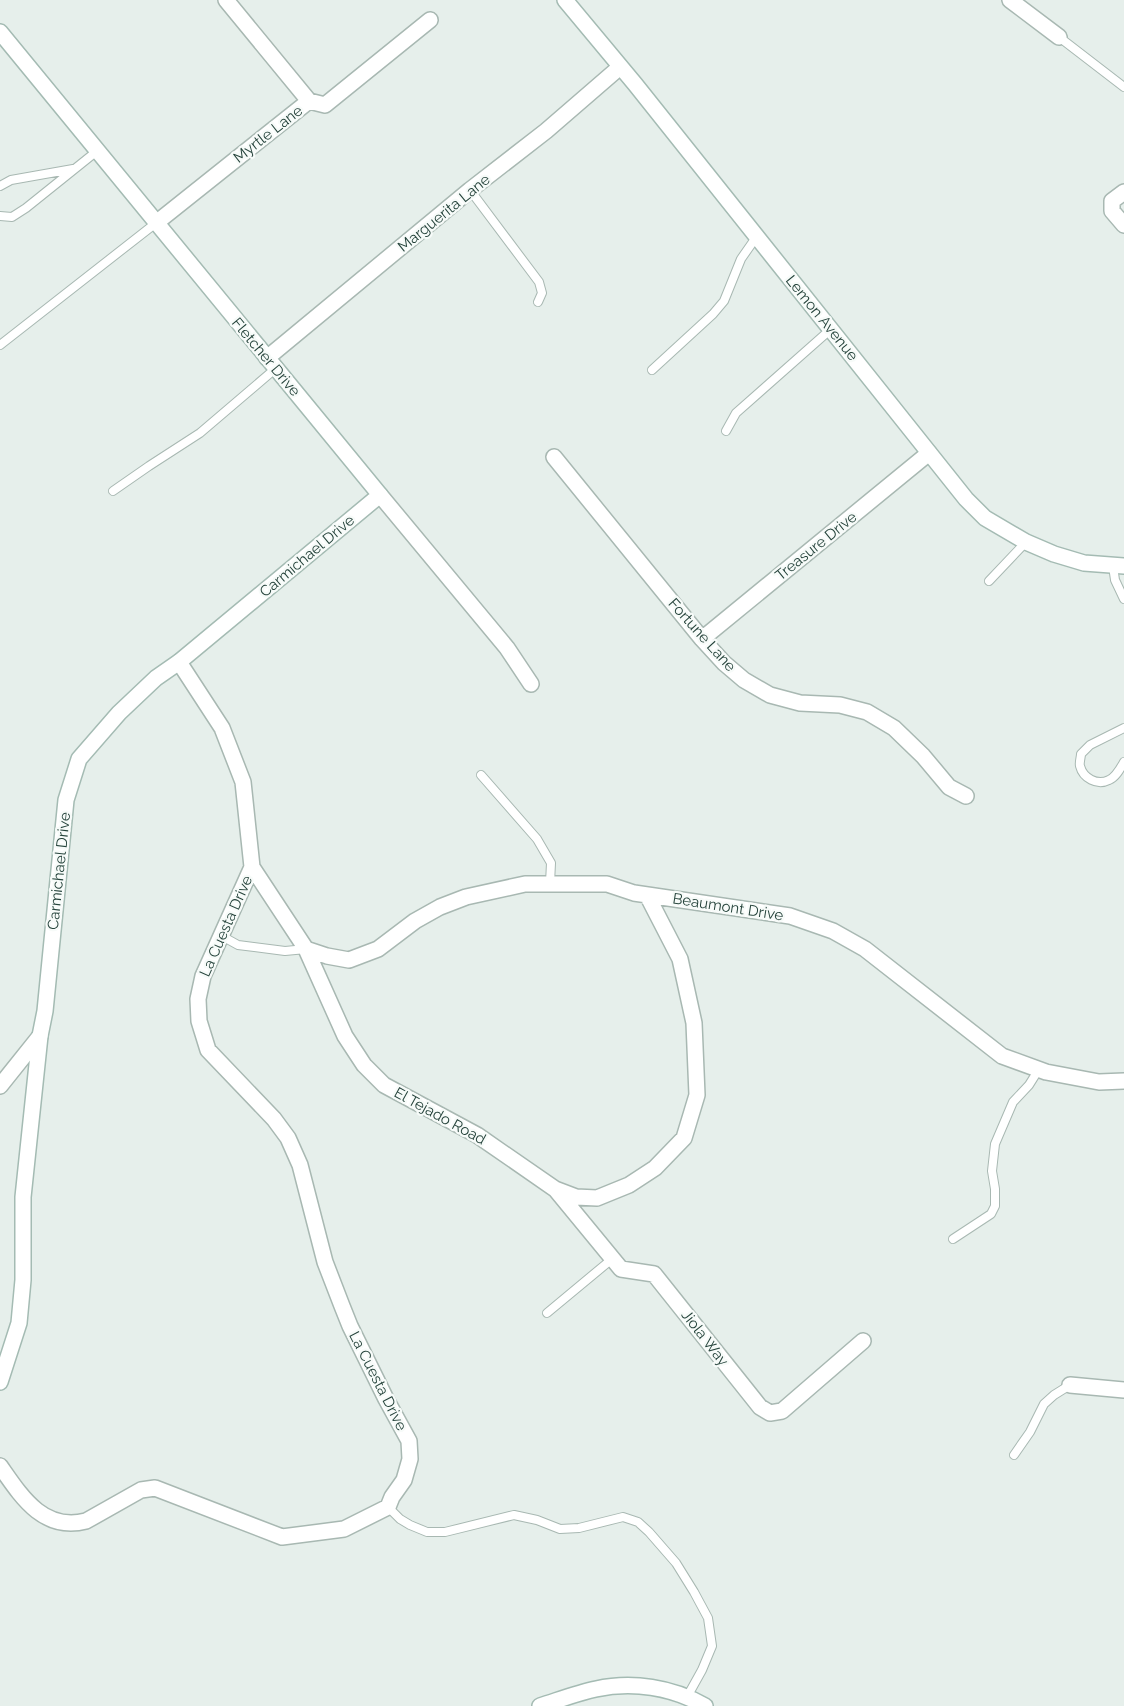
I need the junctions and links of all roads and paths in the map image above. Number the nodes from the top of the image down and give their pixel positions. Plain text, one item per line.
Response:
1 (226, 0) edge
2 (565, 0) edge
3 (1010, 0) edge
4 (430, 20) dead end
5 (0, 32) edge
6 (1059, 37) joint
7 (620, 67) junction
8 (1124, 87) edge
9 (309, 101) junction
10 (97, 151) junction
11 (75, 168) junction
12 (0, 186) edge
13 (470, 190) junction
14 (1124, 192) edge
15 (0, 216) edge
16 (156, 223) junction
17 (1124, 225) edge
18 (757, 236) junction
19 (538, 302) dead end
20 (831, 329) junction
21 (0, 345) edge
22 (271, 363) junction
23 (652, 370) dead end
24 (726, 431) dead end
25 (929, 453) junction
26 (554, 457) dead end
27 (113, 491) dead end
28 (380, 495) junction
29 (1026, 542) junction
30 (1119, 566) edge
31 (989, 581) dead end
32 (1124, 599) edge
33 (702, 639) junction
34 (179, 662) junction
35 (531, 684) dead end
36 (1124, 728) edge
37 (1124, 762) edge
38 (481, 775) dead end
39 (966, 796) dead end
40 (252, 867) junction
41 (550, 883) junction
42 (647, 895) junction
43 (220, 935) junction
44 (306, 949) junction
45 (40, 1036) junction
46 (1039, 1069) junction
47 (1124, 1080) edge
48 (0, 1086) edge
49 (555, 1189) junction
50 (953, 1239) dead end
51 (612, 1259) junction
52 (548, 1314) dead end
53 (863, 1341) dead end
54 (0, 1382) edge
55 (1070, 1385) joint
56 (1124, 1390) edge
57 (1014, 1455) dead end
58 (0, 1466) edge
59 (388, 1506) junction
60 (687, 1697) junction
61 (540, 1706) edge
62 (704, 1706) edge

1 - 9 street
2 - 7 street, Lemon Avenue
3 - 6 street
4 - 9 street, Myrtle Lane
5 - 10 street, Fletcher Drive
6 - 8 lane
7 - 13 street, Marguerita Lane
7 - 18 street, Lemon Avenue
9 - 16 street, Myrtle Lane
10 - 11 lane
10 - 16 street, Fletcher Drive
11 - 12 lane
11 - 15 lane
13 - 19 lane
13 - 22 street, Marguerita Lane
14 - 17 street
16 - 21 lane
16 - 22 street, Fletcher Drive
18 - 20 street, Lemon Avenue
18 - 23 lane
20 - 24 lane
20 - 25 street, Lemon Avenue
22 - 27 lane
22 - 28 street, Fletcher Drive
25 - 29 street, Lemon Avenue
25 - 33 street, Treasure Drive
26 - 33 street, Fortune Lane
28 - 34 street, Carmichael Drive
28 - 35 street, Fletcher Drive
29 - 30 street, Lemon Avenue
29 - 31 lane
30 - 32 lane
33 - 39 street, Fortune Lane
34 - 40 street, El Tejado Road
34 - 45 street, Carmichael Drive
36 - 37 lane
38 - 41 lane
40 - 43 street, La Cuesta Drive
40 - 44 street, El Tejado Road
41 - 42 street, Beaumont Drive
41 - 44 street, Beaumont Drive
42 - 46 street, Beaumont Drive
42 - 49 street, El Tejado Road
43 - 44 lane
43 - 59 street, La Cuesta Drive
44 - 49 street, El Tejado Road
45 - 48 street
45 - 54 street, Carmichael Drive
46 - 47 street, Beaumont Drive
46 - 50 lane
49 - 51 street, Jiola Way
51 - 52 lane
51 - 53 street, Jiola Way
55 - 56 street
55 - 57 lane
58 - 59 street
59 - 60 lane
60 - 61 street
60 - 62 street

